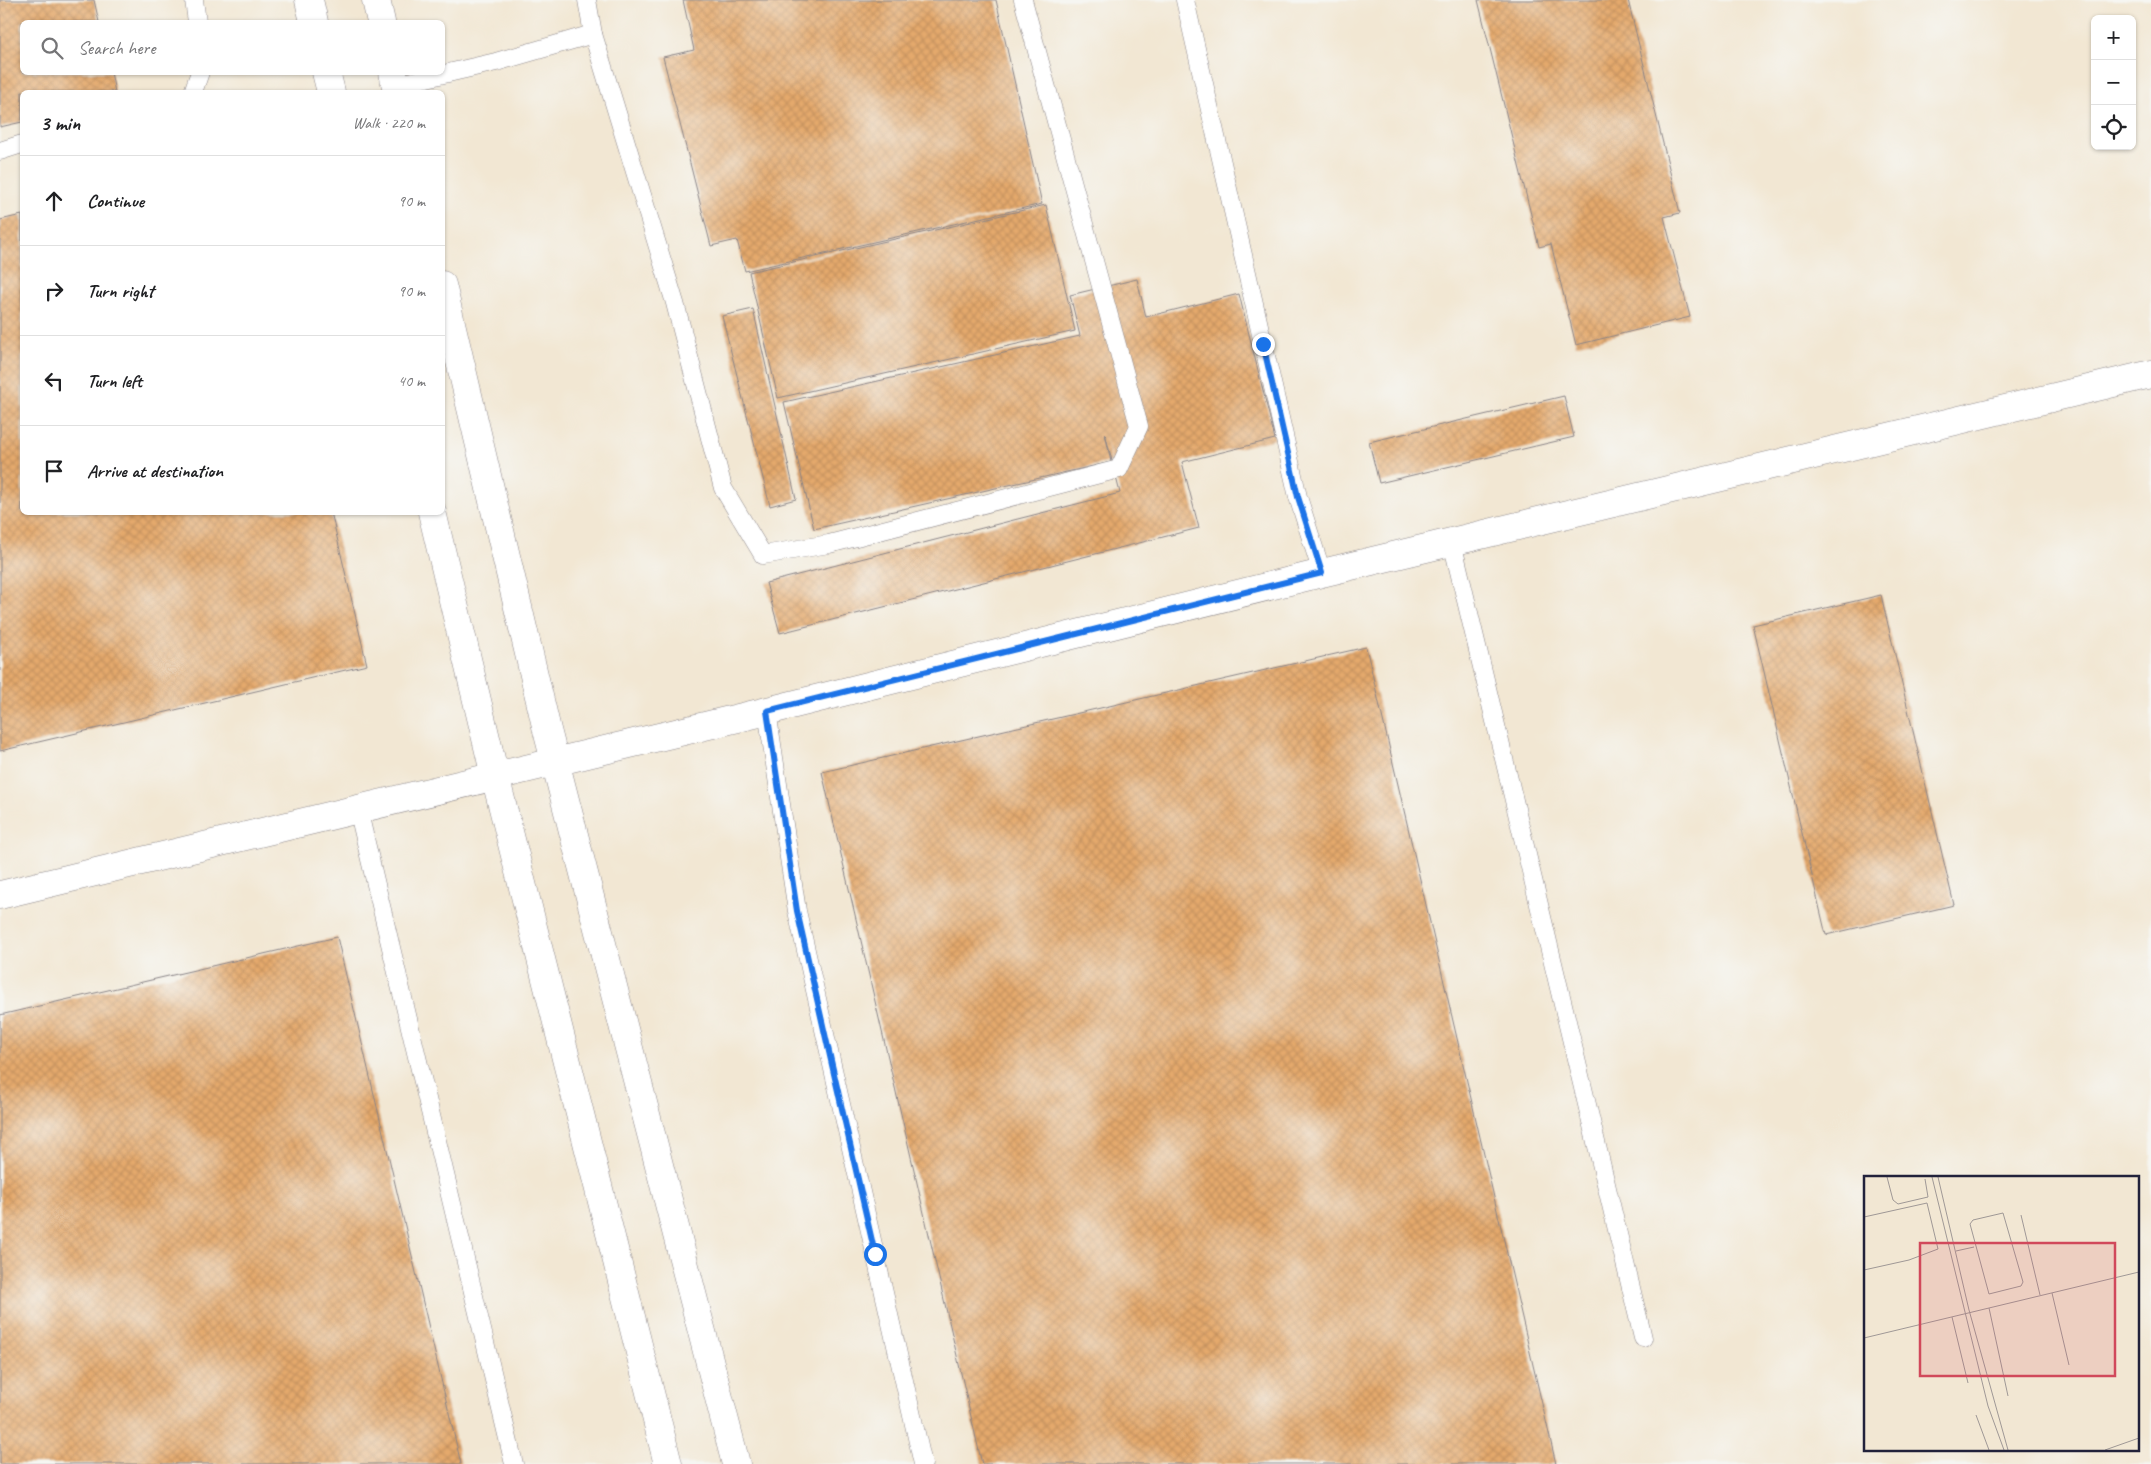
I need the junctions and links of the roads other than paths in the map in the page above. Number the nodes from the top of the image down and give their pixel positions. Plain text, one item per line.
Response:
1 (309, 0) edge
2 (376, 0) edge
3 (587, 0) edge
4 (1023, 0) edge
5 (1185, 0) edge
6 (197, 1) edge
7 (197, 20) edge
8 (314, 20) edge
9 (381, 20) edge
10 (593, 34) junction
11 (445, 73) edge
12 (199, 75) edge
13 (327, 75) edge
14 (433, 75) edge
15 (395, 83) edge
16 (194, 90) edge
17 (330, 90) edge
18 (20, 145) edge
19 (0, 151) edge
20 (445, 298) edge
21 (2151, 374) edge
22 (433, 515) edge
23 (1452, 542) junction
24 (1322, 573) junction
25 (767, 711) junction
26 (556, 762) junction
27 (495, 776) junction
28 (358, 810) junction
29 (0, 895) edge
30 (1643, 1338) dead end
31 (514, 1464) edge
32 (668, 1464) edge
33 (736, 1464) edge
34 (923, 1464) edge

1 - 8 street
2 - 9 street
3 - 10 lane
4 - 10 lane
5 - 24 lane
6 - 7 lane
10 - 11 lane
12 - 16 lane
13 - 17 street
14 - 15 lane
18 - 19 lane
20 - 26 street
21 - 23 street
22 - 27 street
23 - 24 street
23 - 30 lane
24 - 25 street
25 - 26 street
25 - 34 lane
26 - 27 street
26 - 33 street
27 - 28 street
27 - 32 street
28 - 29 street
28 - 31 lane

